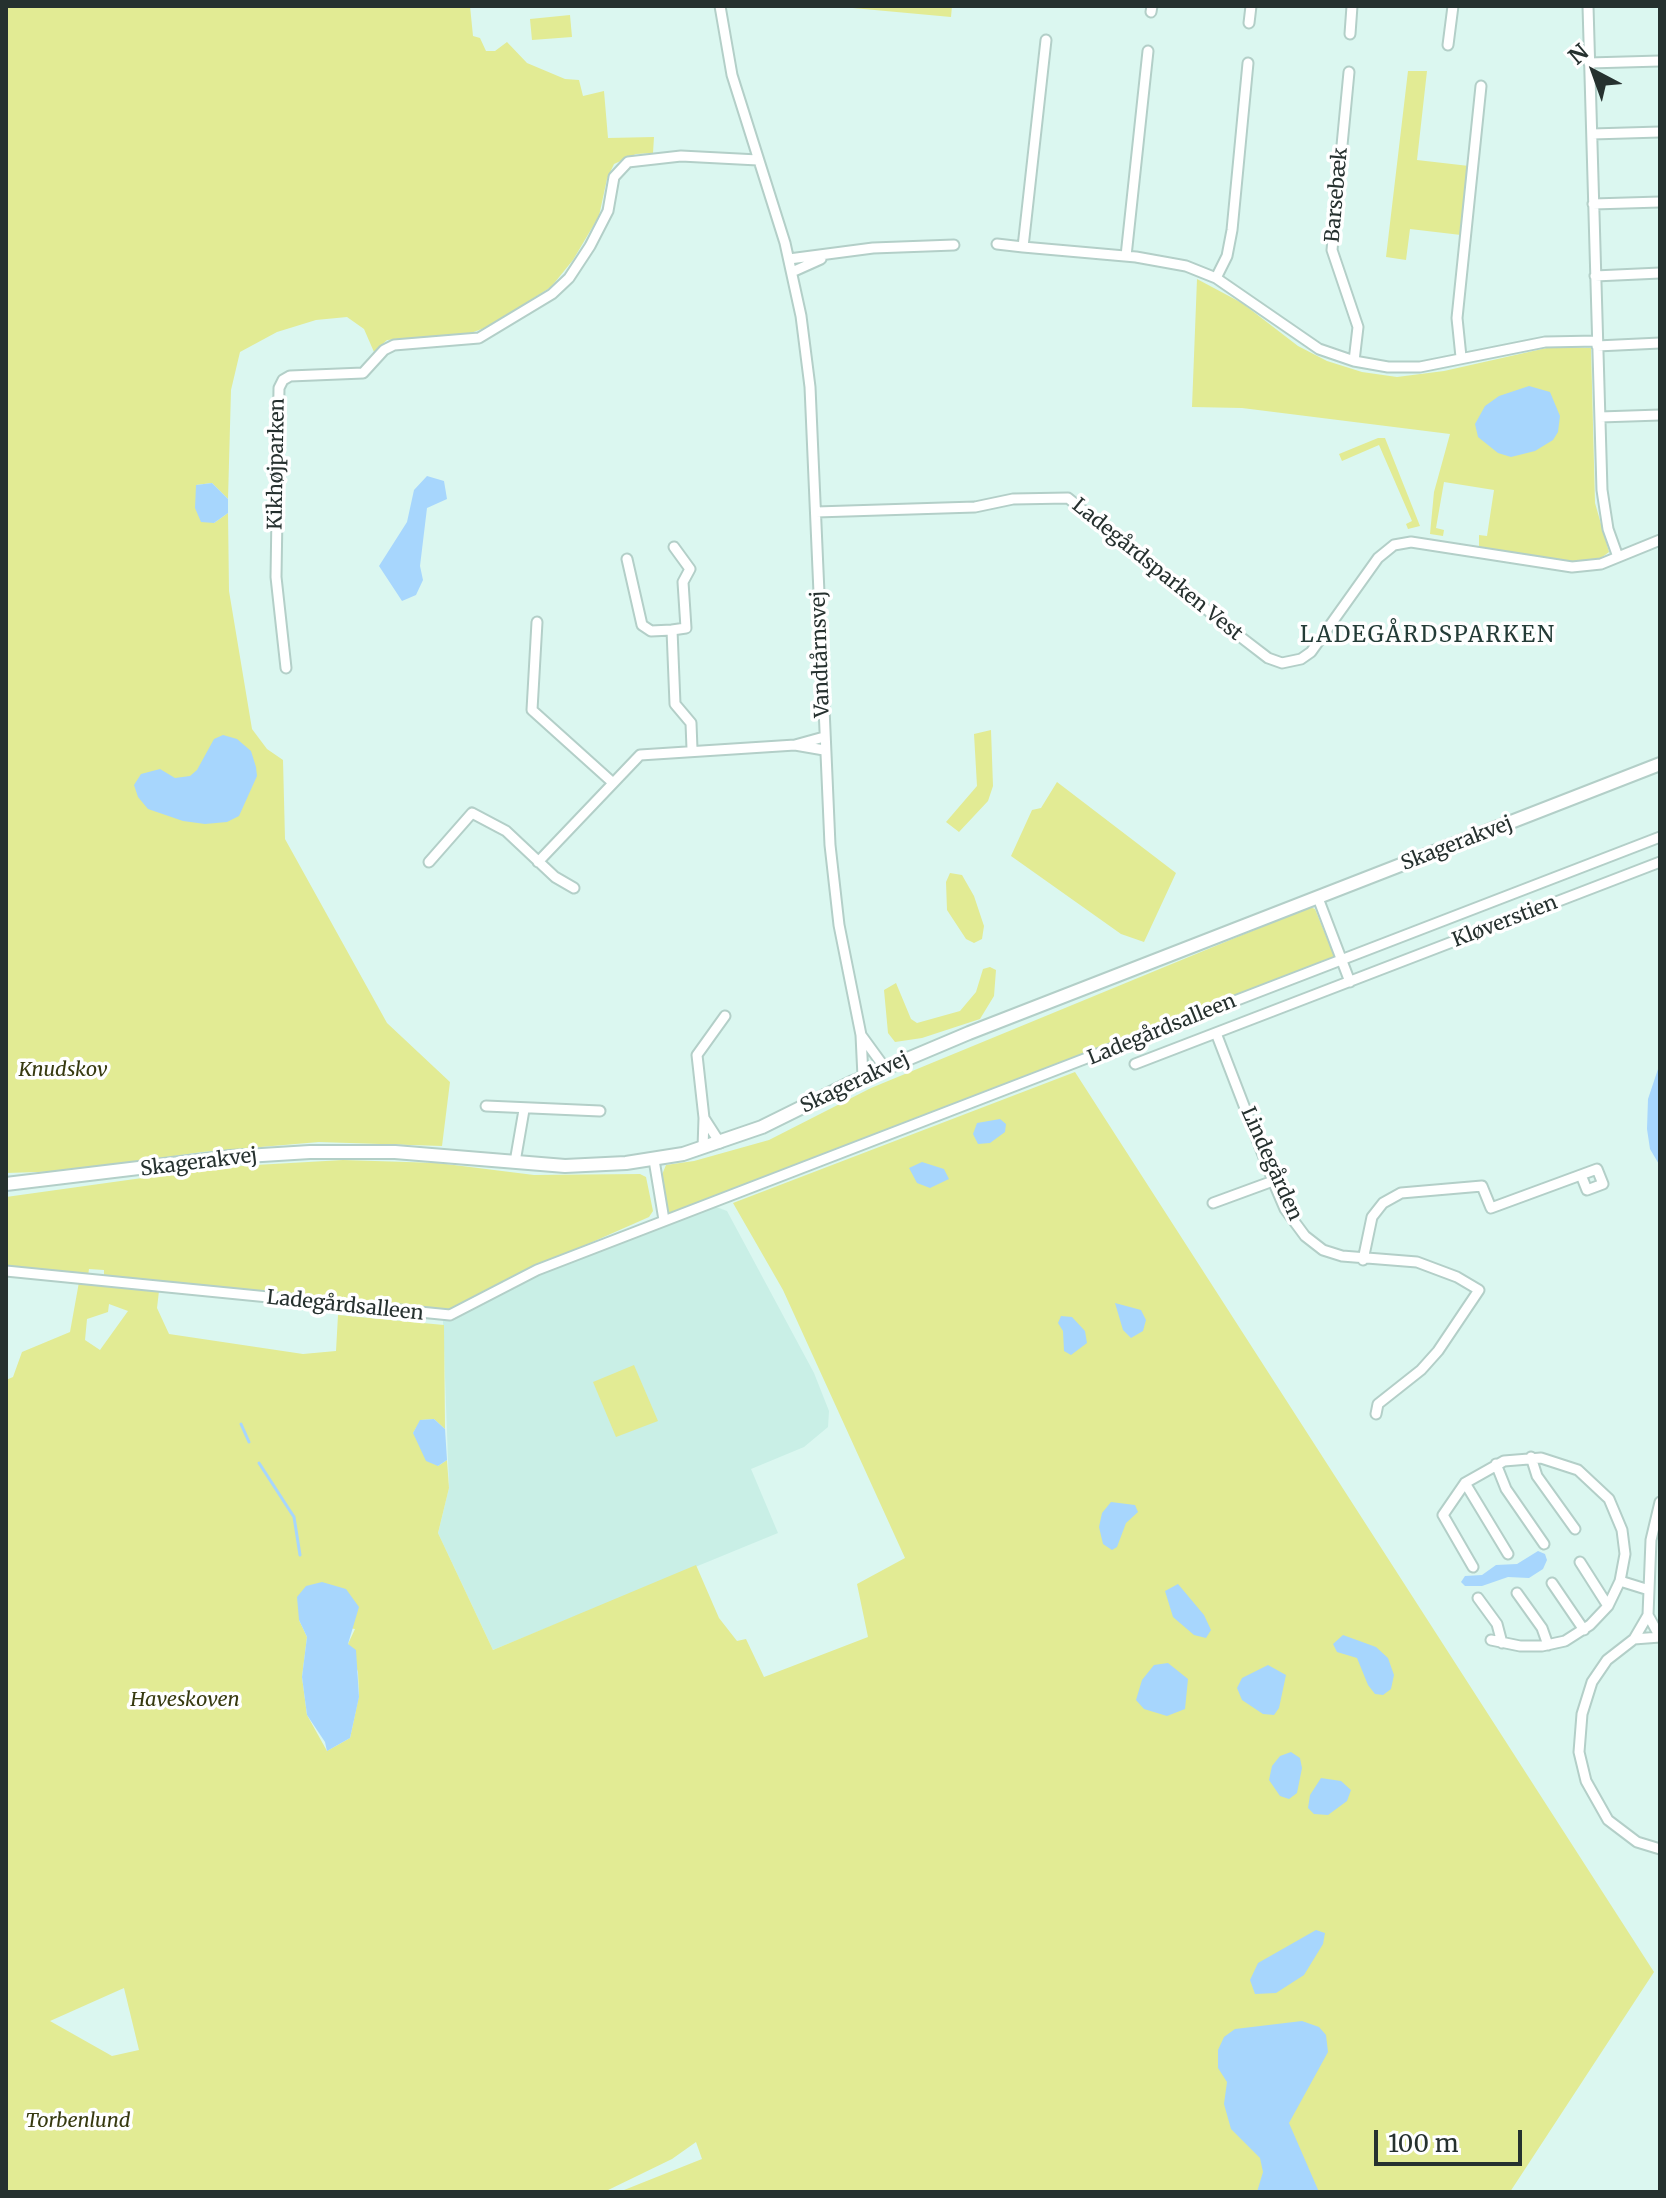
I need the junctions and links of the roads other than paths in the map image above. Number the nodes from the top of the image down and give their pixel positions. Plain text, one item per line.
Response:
1 (720, 6) edge
2 (1251, 6) edge
3 (1352, 6) edge
4 (1453, 6) edge
5 (1588, 6) edge
6 (1249, 23) dead end
7 (1350, 34) dead end
8 (1046, 40) dead end
9 (1448, 45) dead end
10 (1148, 51) dead end
11 (1660, 61) edge
12 (1248, 63) dead end
13 (1589, 63) junction
14 (1349, 72) dead end
15 (1481, 86) dead end
16 (1660, 132) edge
17 (1592, 134) junction
18 (754, 147) junction
19 (728, 157) junction
20 (758, 160) junction
21 (1660, 202) edge
22 (1593, 204) junction
23 (997, 244) dead end
24 (954, 245) dead end
25 (1023, 247) junction
26 (831, 254) junction
27 (1126, 256) junction
28 (789, 259) junction
29 (792, 272) junction
30 (1660, 273) edge
31 (1595, 276) junction
32 (1216, 278) junction
33 (1660, 343) edge
34 (1597, 344) junction
35 (1461, 357) junction
36 (1354, 361) junction
37 (1660, 415) edge
38 (1600, 417) junction
39 (816, 512) junction
40 (1660, 540) edge
41 (674, 547) dead end
42 (1618, 557) junction
43 (627, 559) dead end
44 (537, 622) dead end
45 (672, 630) junction
46 (286, 668) dead end
47 (824, 737) junction
48 (795, 745) junction
49 (692, 749) junction
50 (824, 750) junction
51 (1660, 764) edge
52 (612, 782) junction
53 (1660, 837) edge
54 (429, 862) dead end
55 (538, 862) junction
56 (1660, 862) edge
57 (574, 888) dead end
58 (1318, 898) junction
59 (1341, 960) junction
60 (1350, 982) junction
61 (725, 1016) dead end
62 (1216, 1033) junction
63 (861, 1035) junction
64 (1135, 1064) dead end
65 (885, 1068) junction
66 (863, 1077) junction
67 (486, 1106) dead end
68 (524, 1110) junction
69 (600, 1111) dead end
70 (704, 1118) junction
71 (720, 1143) junction
72 (703, 1148) junction
73 (654, 1160) junction
74 (522, 1162) junction
75 (1581, 1175) dead end
76 (1273, 1181) junction
77 (6, 1184) edge
78 (1213, 1203) dead end
79 (664, 1220) junction
80 (1363, 1260) junction
81 (6, 1271) edge
82 (1376, 1414) dead end
83 (1531, 1457) junction
84 (1496, 1464) junction
85 (1465, 1483) junction
86 (1660, 1502) edge
87 (1575, 1529) dead end
88 (1544, 1544) dead end
89 (1508, 1554) dead end
90 (1580, 1562) dead end
91 (1473, 1567) dead end
92 (1620, 1581) junction
93 (1552, 1583) dead end
94 (1649, 1590) junction
95 (1517, 1593) dead end
96 (1478, 1598) dead end
97 (1608, 1606) junction
98 (1648, 1615) junction
99 (1584, 1630) junction
100 (1660, 1637) edge
101 (1634, 1639) junction
102 (1548, 1645) junction
103 (1660, 1849) edge

1 - 18 street, Vandtårnsvej
2 - 6 street
3 - 7 street
4 - 9 street
5 - 13 street
8 - 25 street
10 - 27 street
11 - 13 street
12 - 32 street
13 - 17 street
14 - 36 street, Barsebæk
15 - 35 street
16 - 17 street
17 - 22 street
18 - 19 street, Kikhøjparken
18 - 20 street, Vandtårnsvej
19 - 20 street, Kikhøjparken
19 - 46 street, Kikhøjparken
20 - 28 street, Vandtårnsvej
21 - 22 street
22 - 31 street
23 - 25 street
24 - 26 street
25 - 27 street
26 - 28 street
26 - 29 street
27 - 32 street
28 - 29 street, Vandtårnsvej
29 - 39 street, Vandtårnsvej
30 - 31 street
31 - 34 street
32 - 36 street
33 - 34 street
34 - 35 street
34 - 38 street
35 - 36 street
37 - 38 street
38 - 42 street
39 - 42 street, Ladegårdsparken Vest
39 - 47 street, Vandtårnsvej
40 - 42 street
41 - 45 street
43 - 45 street
44 - 52 street
45 - 49 street
47 - 48 street
47 - 50 street, Vandtårnsvej
48 - 49 street
48 - 50 street
49 - 52 street
50 - 63 street, Vandtårnsvej
51 - 58 street, Skagerakvej
52 - 55 street
53 - 59 street, Ladegårdsalleen
54 - 55 street
55 - 57 street
56 - 60 street, Kløverstien
58 - 59 street
58 - 65 street, Skagerakvej
59 - 60 street
59 - 79 street, Ladegårdsalleen
60 - 62 street, Kløverstien
61 - 70 street
62 - 64 street, Kløverstien
62 - 76 street, Lindegården
63 - 65 street, Vandtårnsvej
63 - 66 street, Vandtårnsvej
65 - 66 street, Skagerakvej
66 - 71 street, Skagerakvej
67 - 68 street
68 - 69 street
68 - 74 street
70 - 71 street
70 - 72 street
71 - 72 street, Skagerakvej
72 - 73 street, Skagerakvej
73 - 74 street, Skagerakvej
73 - 79 street
74 - 77 street, Skagerakvej
75 - 80 street
76 - 78 street
76 - 80 street, Lindegården
79 - 81 street, Ladegårdsalleen
80 - 82 street, Lindegården
83 - 84 street
83 - 87 street
83 - 92 street
84 - 85 street
84 - 88 street
85 - 89 street
85 - 91 street
86 - 94 street
90 - 97 street
92 - 94 street
92 - 97 street
93 - 99 street
94 - 98 street
95 - 102 street
96 - 102 street
97 - 99 street
98 - 100 street
98 - 101 street
99 - 102 street
100 - 101 street
101 - 103 street

